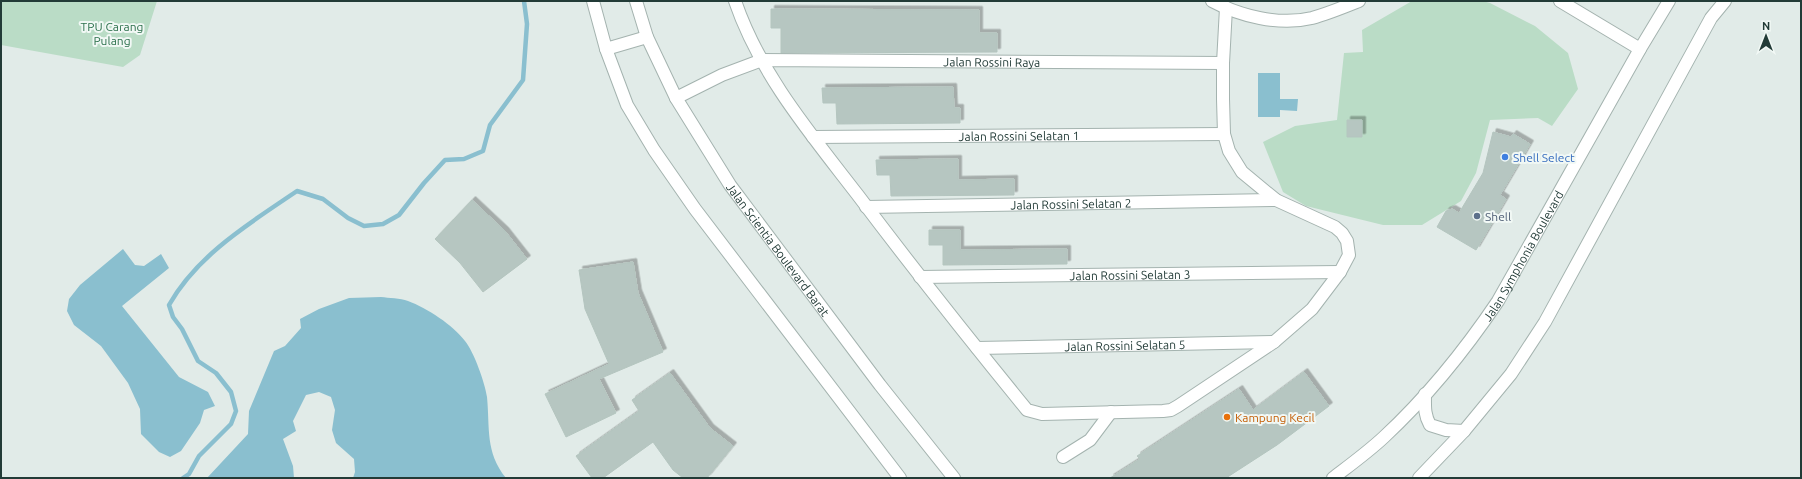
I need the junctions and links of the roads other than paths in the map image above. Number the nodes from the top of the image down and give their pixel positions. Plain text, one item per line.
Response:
1 (593, 1) edge
2 (636, 1) edge
3 (735, 1) edge
4 (1212, 1) edge
5 (1359, 1) edge
6 (1560, 1) edge
7 (1669, 1) edge
8 (1725, 1) edge
9 (1226, 8) junction
10 (647, 37) junction
11 (606, 49) junction
12 (1640, 49) junction
13 (762, 60) junction
14 (1223, 63) junction
15 (676, 98) junction
16 (1224, 134) junction
17 (813, 137) junction
18 (1276, 200) junction
19 (866, 207) junction
20 (1340, 272) junction
21 (920, 277) junction
22 (1274, 342) junction
23 (977, 348) junction
24 (1425, 394) junction
25 (1111, 412) junction
26 (1464, 431) junction
27 (1063, 456) dead end
28 (900, 478) edge
29 (954, 478) edge
30 (1334, 478) edge
31 (1419, 478) edge

1 - 11 street
2 - 10 street, Jalan Scientia Boulevard Barat
3 - 13 street
4 - 9 street
5 - 9 street
6 - 12 street
7 - 12 street, Jalan Symphonia Boulevard
8 - 26 street
9 - 14 street
10 - 11 street
10 - 15 street, Jalan Scientia Boulevard Barat
11 - 28 street
12 - 24 street, Jalan Symphonia Boulevard
13 - 14 street, Jalan Rossini Raya
13 - 15 street
13 - 17 street
14 - 16 street
15 - 29 street, Jalan Scientia Boulevard Barat
16 - 17 street, Jalan Rossini Selatan 1
16 - 18 street
17 - 19 street
18 - 19 street, Jalan Rossini Selatan 2
18 - 20 street
19 - 21 street
20 - 21 street, Jalan Rossini Selatan 3
20 - 22 street
21 - 23 street
22 - 23 street, Jalan Rossini Selatan 5
22 - 25 street
23 - 25 street
24 - 26 street
24 - 30 street, Jalan Symphonia Boulevard
25 - 27 street
26 - 31 street

